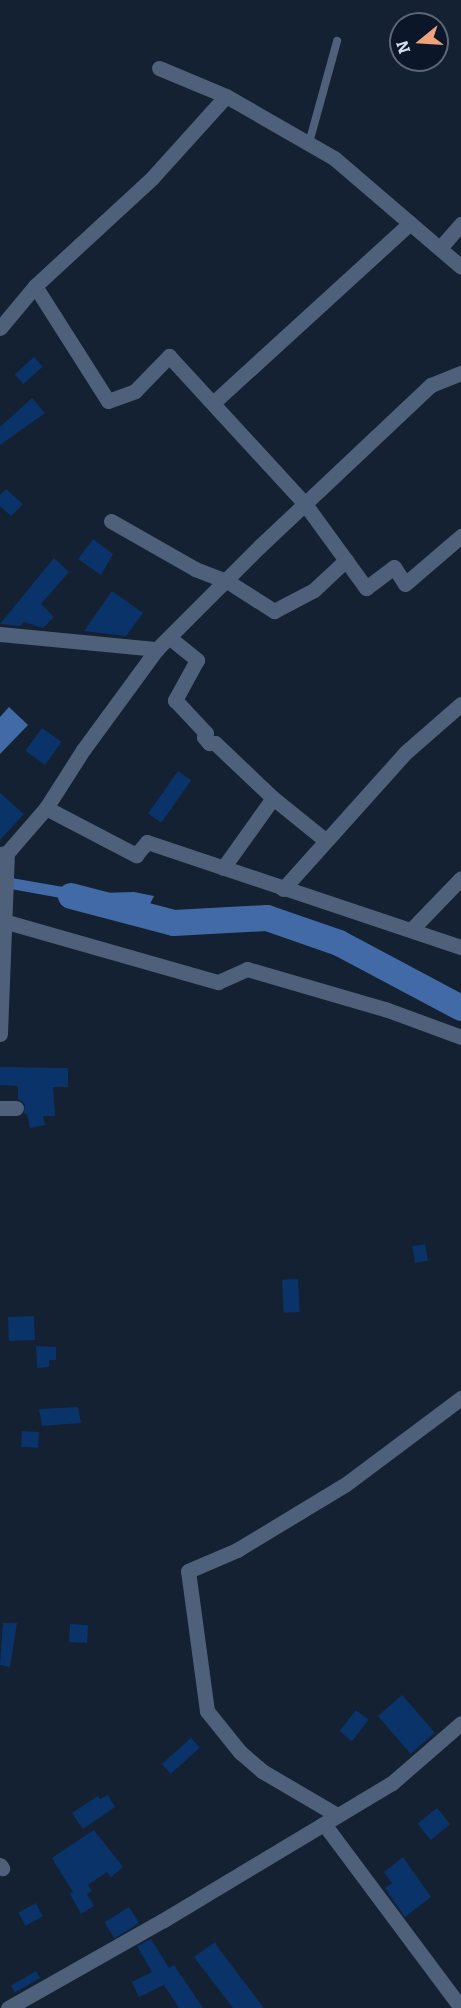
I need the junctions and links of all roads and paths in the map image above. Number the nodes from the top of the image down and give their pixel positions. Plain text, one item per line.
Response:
1 (337, 41) dead end
2 (159, 68) dead end
3 (226, 96) junction
4 (309, 143) junction
5 (410, 223) junction
6 (461, 224) edge
7 (440, 248) junction
8 (461, 267) edge
9 (35, 286) junction
10 (0, 328) edge
11 (461, 373) edge
12 (213, 402) junction
13 (305, 504) junction
14 (111, 521) dead end
15 (461, 536) edge
16 (346, 560) junction
17 (227, 581) junction
18 (0, 634) edge
19 (170, 638) junction
20 (157, 649) junction
21 (461, 704) edge
22 (273, 798) junction
23 (46, 808) junction
24 (326, 840) junction
25 (4, 854) edge
26 (223, 868) junction
27 (461, 878) edge
28 (283, 889) junction
29 (3, 922) edge
30 (411, 930) junction
31 (461, 946) edge
32 (0, 1034) edge
33 (461, 1037) edge
34 (0, 1107) edge
35 (16, 1108) dead end
36 (461, 1398) edge
37 (461, 1723) edge
38 (338, 1815) junction
39 (324, 1824) junction
40 (454, 1984) edge
41 (8, 2008) edge
42 (461, 2008) edge

1 - 4 lane
2 - 3 street
3 - 4 street
3 - 9 street
4 - 5 street
5 - 7 street
5 - 12 street
6 - 7 street
7 - 8 street
9 - 10 street
9 - 12 street
11 - 13 street
12 - 13 street
13 - 16 street
13 - 17 street
14 - 17 street
15 - 16 street
16 - 17 street
17 - 19 street
18 - 20 street
19 - 20 street
19 - 22 street
20 - 23 street
21 - 24 street
22 - 24 street
22 - 26 street
23 - 25 street
23 - 26 street
24 - 28 street
25 - 29 street
26 - 28 street
27 - 30 street
28 - 30 street
29 - 32 street
29 - 33 street
30 - 31 street
34 - 35 street
36 - 38 street
37 - 38 street
38 - 39 street
39 - 40 street
39 - 41 street
40 - 42 street

